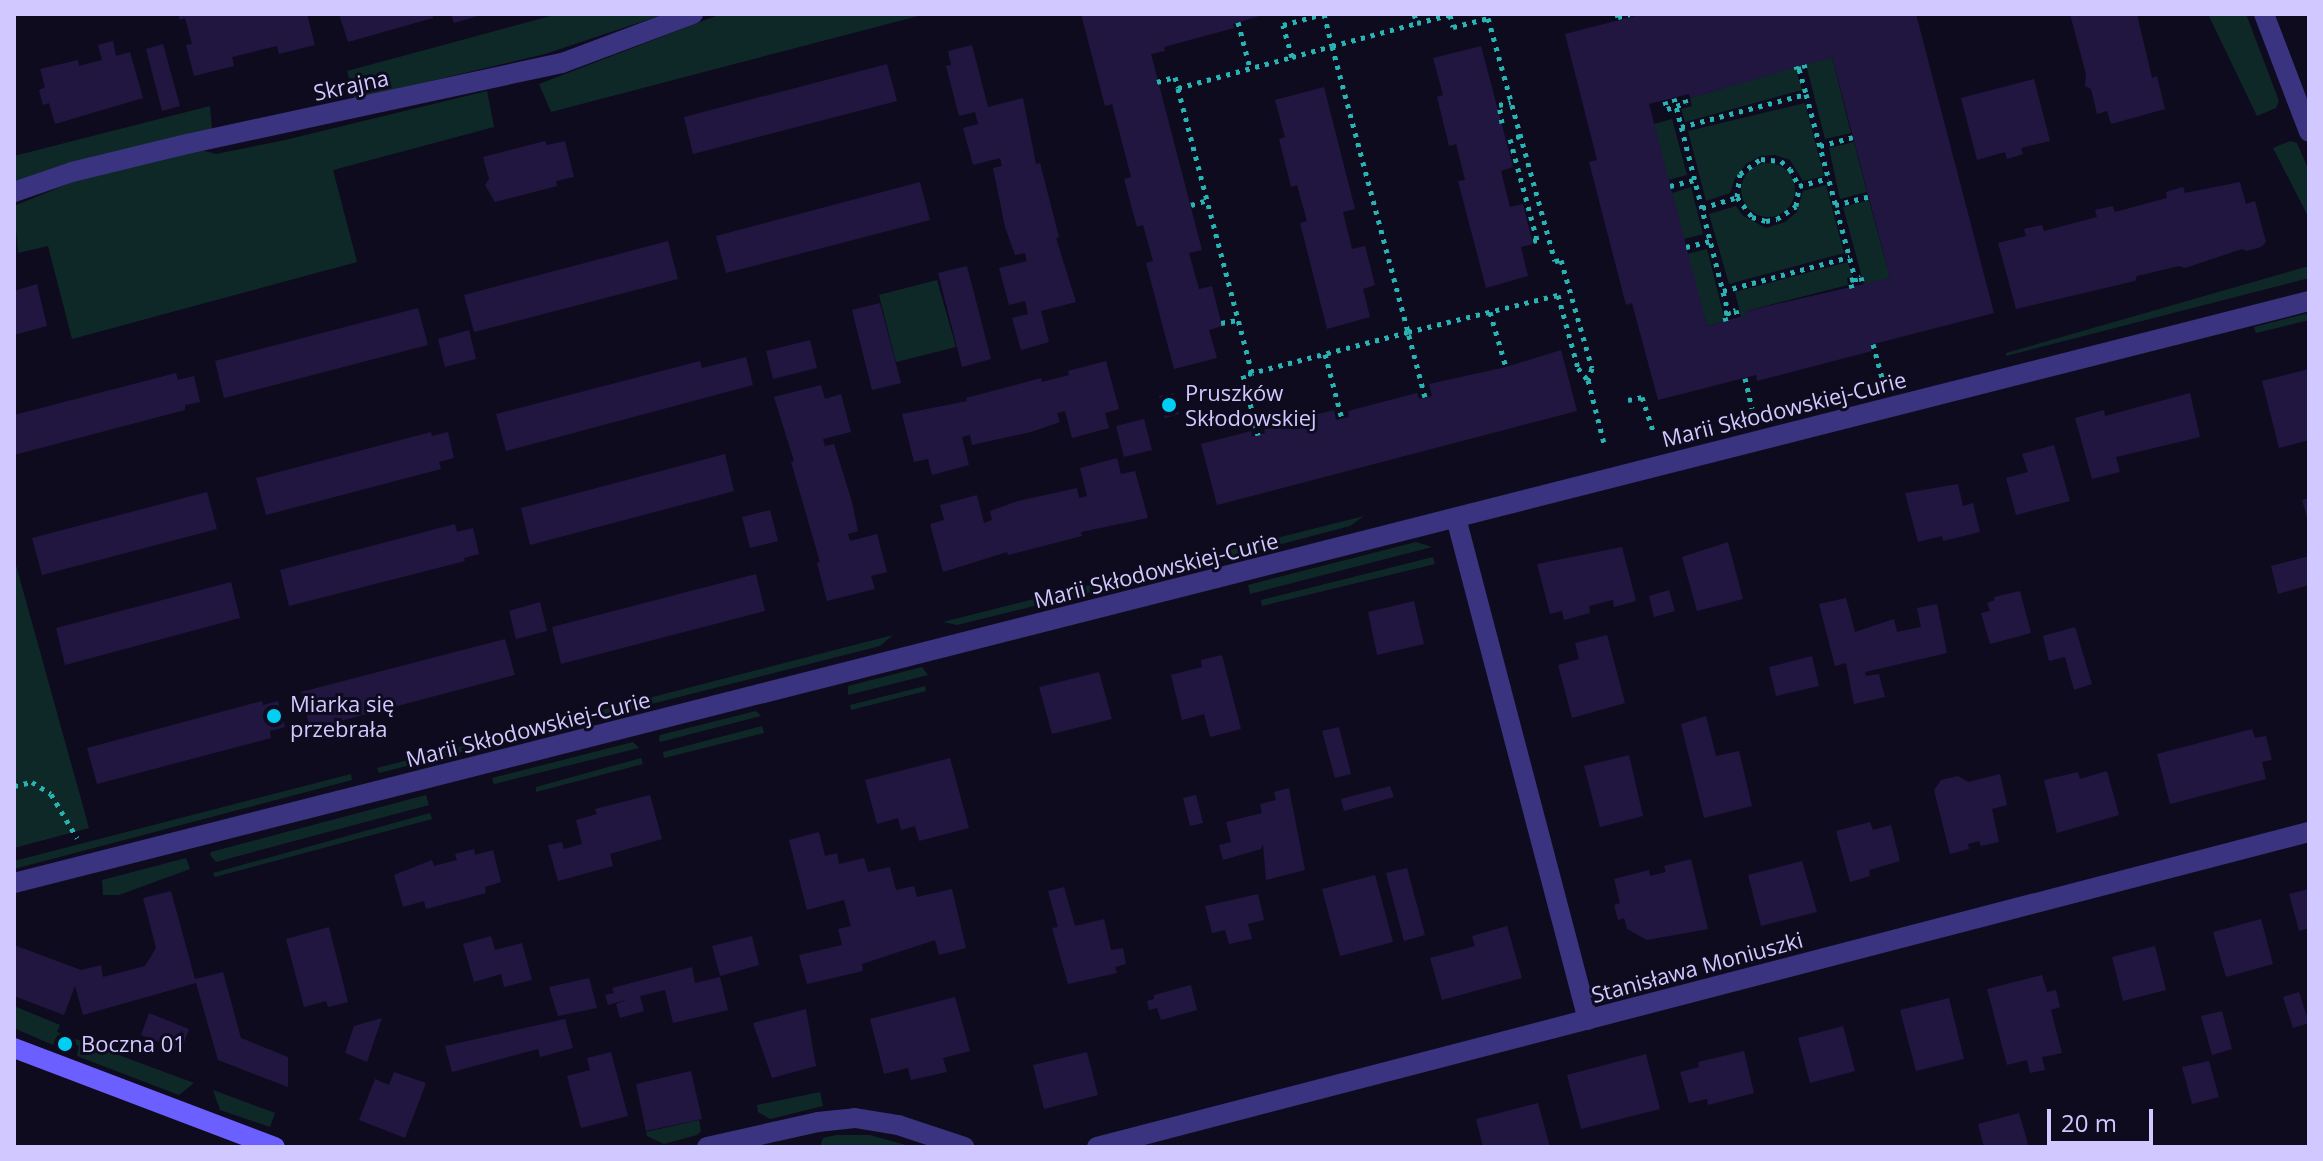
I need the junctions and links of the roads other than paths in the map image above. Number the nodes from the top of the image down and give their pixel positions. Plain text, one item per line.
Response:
1 (693, 14) edge
2 (2264, 14) edge
3 (2309, 132) edge
4 (14, 192) edge
5 (2309, 301) edge
6 (1456, 518) junction
7 (2309, 832) edge
8 (14, 883) edge
9 (1588, 1020) junction
10 (14, 1048) edge
11 (275, 1147) edge
12 (707, 1147) edge
13 (964, 1147) edge
14 (1097, 1147) edge

1 - 4 street, Skrajna
2 - 3 street
5 - 6 street, Marii Skłodowskiej-Curie
6 - 8 street, Marii Skłodowskiej-Curie
6 - 9 street
7 - 9 street, Stanisława Moniuszki
9 - 14 street, Stanisława Moniuszki
10 - 11 street
12 - 13 street

